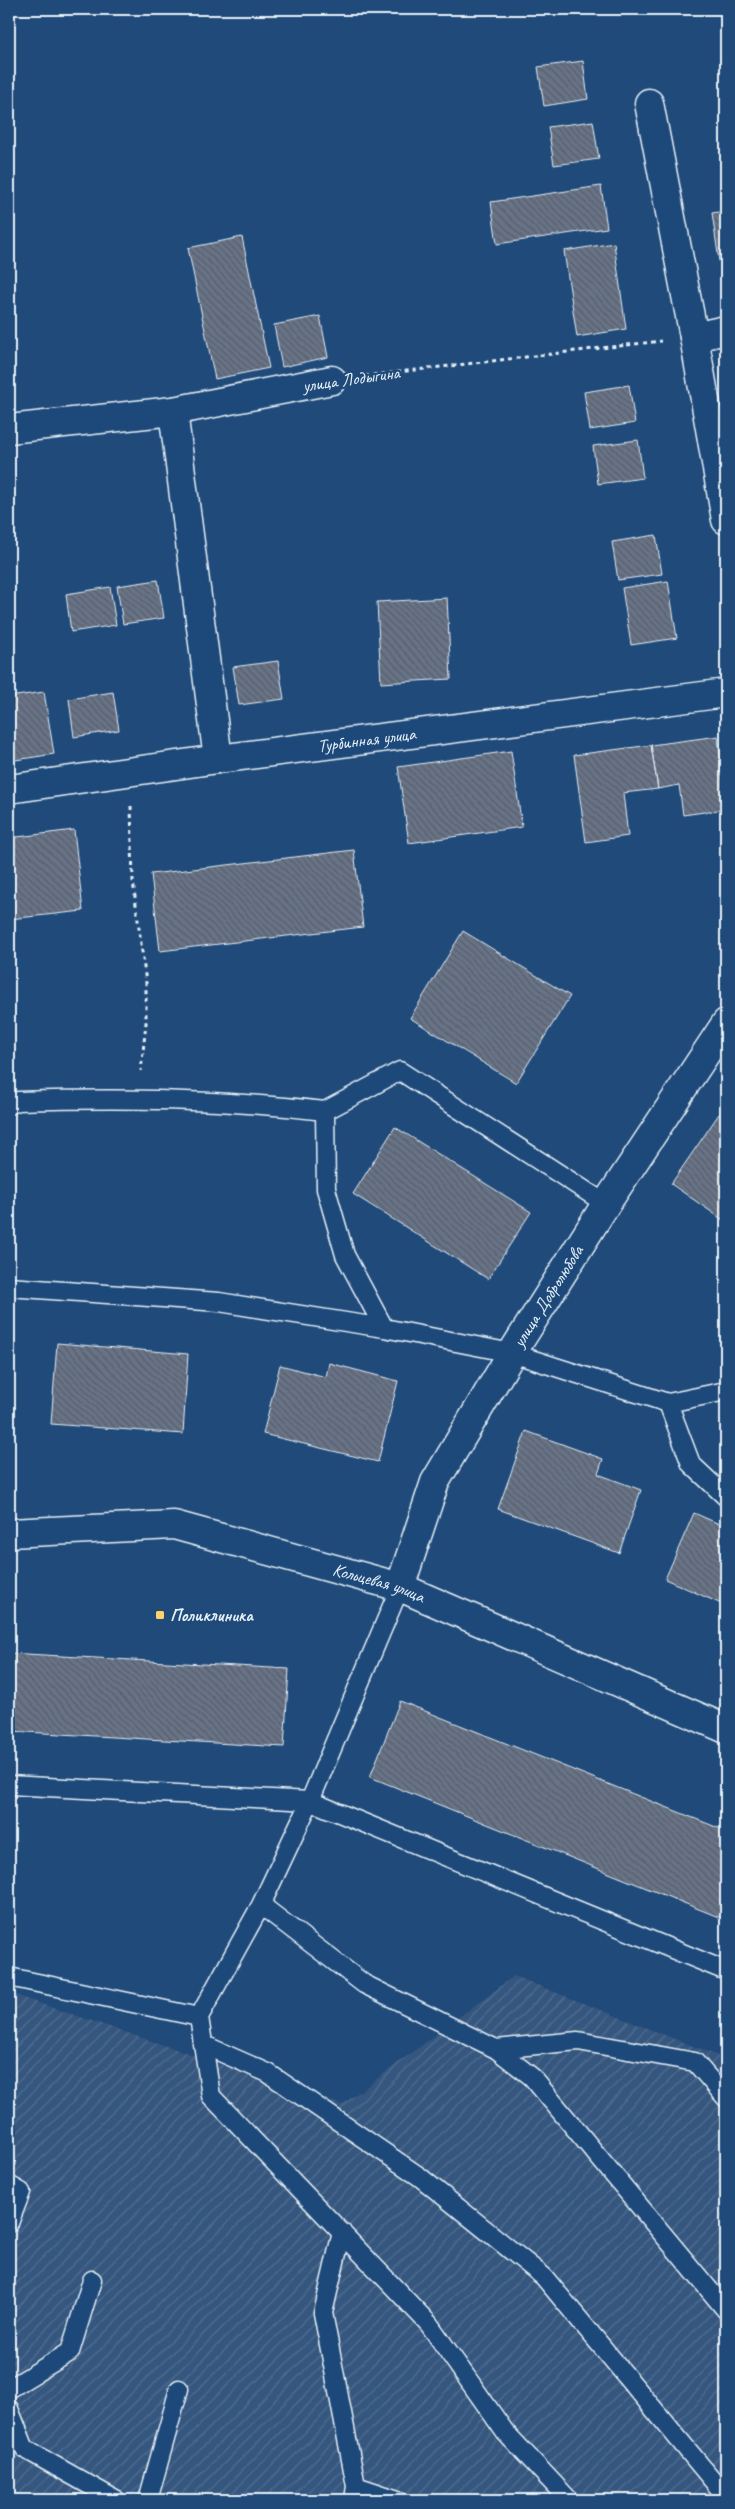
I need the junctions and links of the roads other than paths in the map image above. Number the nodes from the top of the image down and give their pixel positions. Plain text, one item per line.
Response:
1 (649, 103) dead end
2 (726, 330) edge
3 (694, 337) junction
4 (332, 380) road end
5 (173, 410) junction
6 (9, 429) edge
7 (726, 520) edge
8 (726, 693) edge
9 (218, 759) junction
10 (9, 789) edge
11 (726, 1022) edge
12 (9, 1105) edge
13 (324, 1111) junction
14 (606, 1204) junction
15 (9, 1287) edge
16 (384, 1328) junction
17 (512, 1353) junction
18 (726, 1391) edge
19 (668, 1403) junction
20 (726, 1496) edge
21 (9, 1533) edge
22 (400, 1587) junction
23 (726, 1730) edge
24 (9, 1785) edge
25 (310, 1801) junction
26 (261, 1905) junction
27 (726, 1971) edge
28 (9, 1977) edge
29 (199, 2017) junction
30 (202, 2044) junction
31 (496, 2048) junction
32 (726, 2098) edge
33 (9, 2185) edge
34 (9, 2223) edge
35 (342, 2232) junction
36 (92, 2280) dead end
37 (726, 2310) edge
38 (9, 2389) edge
39 (179, 2389) dead end
40 (9, 2409) edge
41 (720, 2489) dead end
42 (355, 2493) edge
43 (116, 2500) edge
44 (148, 2500) edge
45 (398, 2500) edge
46 (569, 2500) edge

1 - 3 street
2 - 3 street
3 - 7 street
4 - 5 street, улица Лодыгина
5 - 6 street, улица Лодыгина
5 - 9 street
8 - 9 street, Турбинная улица
9 - 10 street, Турбинная улица
11 - 14 street, улица Добролюбова
12 - 13 lane
13 - 14 lane
13 - 16 lane
14 - 17 street, улица Добролюбова
15 - 16 lane
16 - 17 lane
17 - 19 lane
17 - 22 street, улица Добролюбова
18 - 19 lane
19 - 20 lane
21 - 22 street, Кольцевая улица
22 - 23 street, Кольцевая улица
22 - 25 lane
24 - 25 lane
25 - 26 lane
25 - 27 lane
26 - 29 lane
26 - 31 lane
28 - 29 lane
29 - 30 lane
30 - 35 lane
30 - 41 lane
31 - 32 lane
31 - 37 lane
33 - 34 lane
35 - 42 lane
35 - 46 lane
36 - 38 lane
39 - 44 lane
40 - 43 lane
42 - 45 lane

